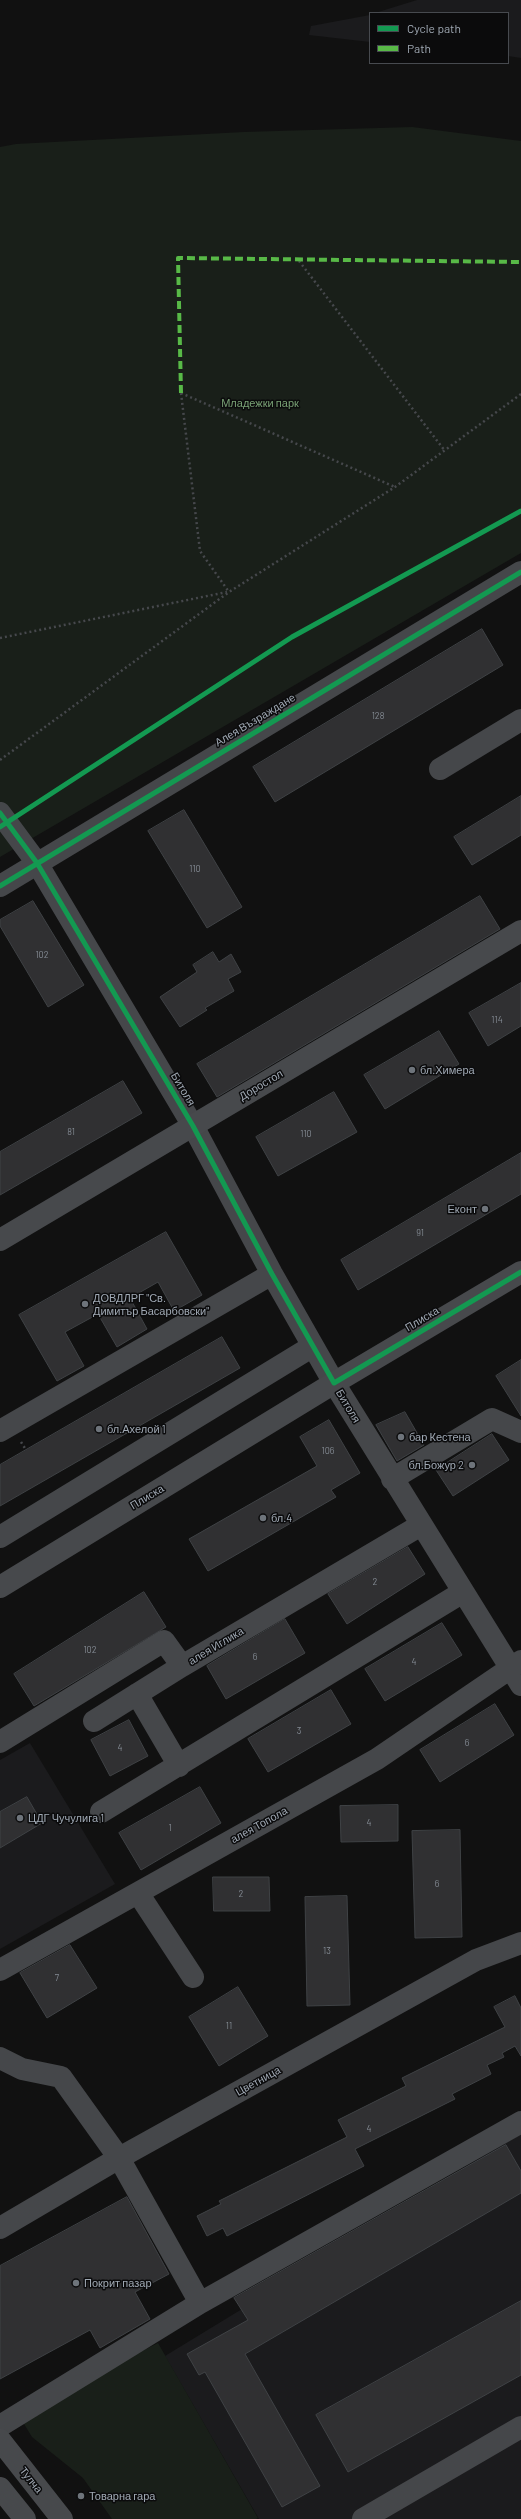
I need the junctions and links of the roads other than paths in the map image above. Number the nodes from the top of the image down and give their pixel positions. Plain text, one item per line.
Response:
1 (519, 579) edge
2 (521, 720) edge
3 (440, 769) dead end
4 (0, 813) edge
5 (37, 863) junction
6 (0, 886) edge
7 (521, 931) edge
8 (193, 1126) junction
9 (0, 1240) edge
10 (521, 1272) edge
11 (272, 1274) junction
12 (312, 1346) junction
13 (334, 1383) junction
14 (0, 1431) edge
15 (521, 1432) edge
16 (392, 1479) junction
17 (421, 1525) junction
18 (0, 1537) edge
19 (0, 1587) edge
20 (463, 1592) junction
21 (182, 1666) junction
22 (518, 1672) edge
23 (137, 1694) junction
24 (94, 1721) dead end
25 (0, 1742) edge
26 (179, 1766) junction
27 (101, 1812) dead end
28 (138, 1893) junction
29 (518, 1951) edge
30 (0, 1970) edge
31 (193, 1976) dead end
32 (0, 2058) edge
33 (521, 2122) edge
34 (119, 2158) junction
35 (0, 2228) edge
36 (200, 2303) junction
37 (0, 2426) edge
38 (521, 2427) edge
39 (0, 2440) edge
40 (0, 2488) edge
41 (25, 2519) edge
42 (62, 2519) edge
43 (363, 2519) edge

1 - 5 street, Алея Възраждане
2 - 3 street
4 - 5 street, Битоля
5 - 6 street, Алея Възраждане
5 - 8 street, Битоля
7 - 8 main road, Доростол
8 - 9 main road, Доростол
8 - 11 street, Битоля
10 - 13 main road, Плиска
11 - 12 street, Битоля
11 - 14 street
12 - 13 street, Битоля
12 - 18 street
13 - 16 street, Битоля
13 - 19 main road, Плиска
15 - 16 street
16 - 17 street, Битоля
17 - 20 street, Битоля
17 - 21 street, алея Иглика
20 - 22 street, Битоля
20 - 26 street
21 - 23 street
21 - 25 street, алея Иглика
22 - 28 street, алея Топола
23 - 24 street
23 - 26 street
26 - 27 street
28 - 30 street, алея Топола
28 - 31 street
29 - 34 street, Цветница
32 - 34 street
33 - 36 street
34 - 35 street, Цветница
34 - 36 street
36 - 37 street
38 - 43 street
39 - 42 main road, Тулча
40 - 41 main road

